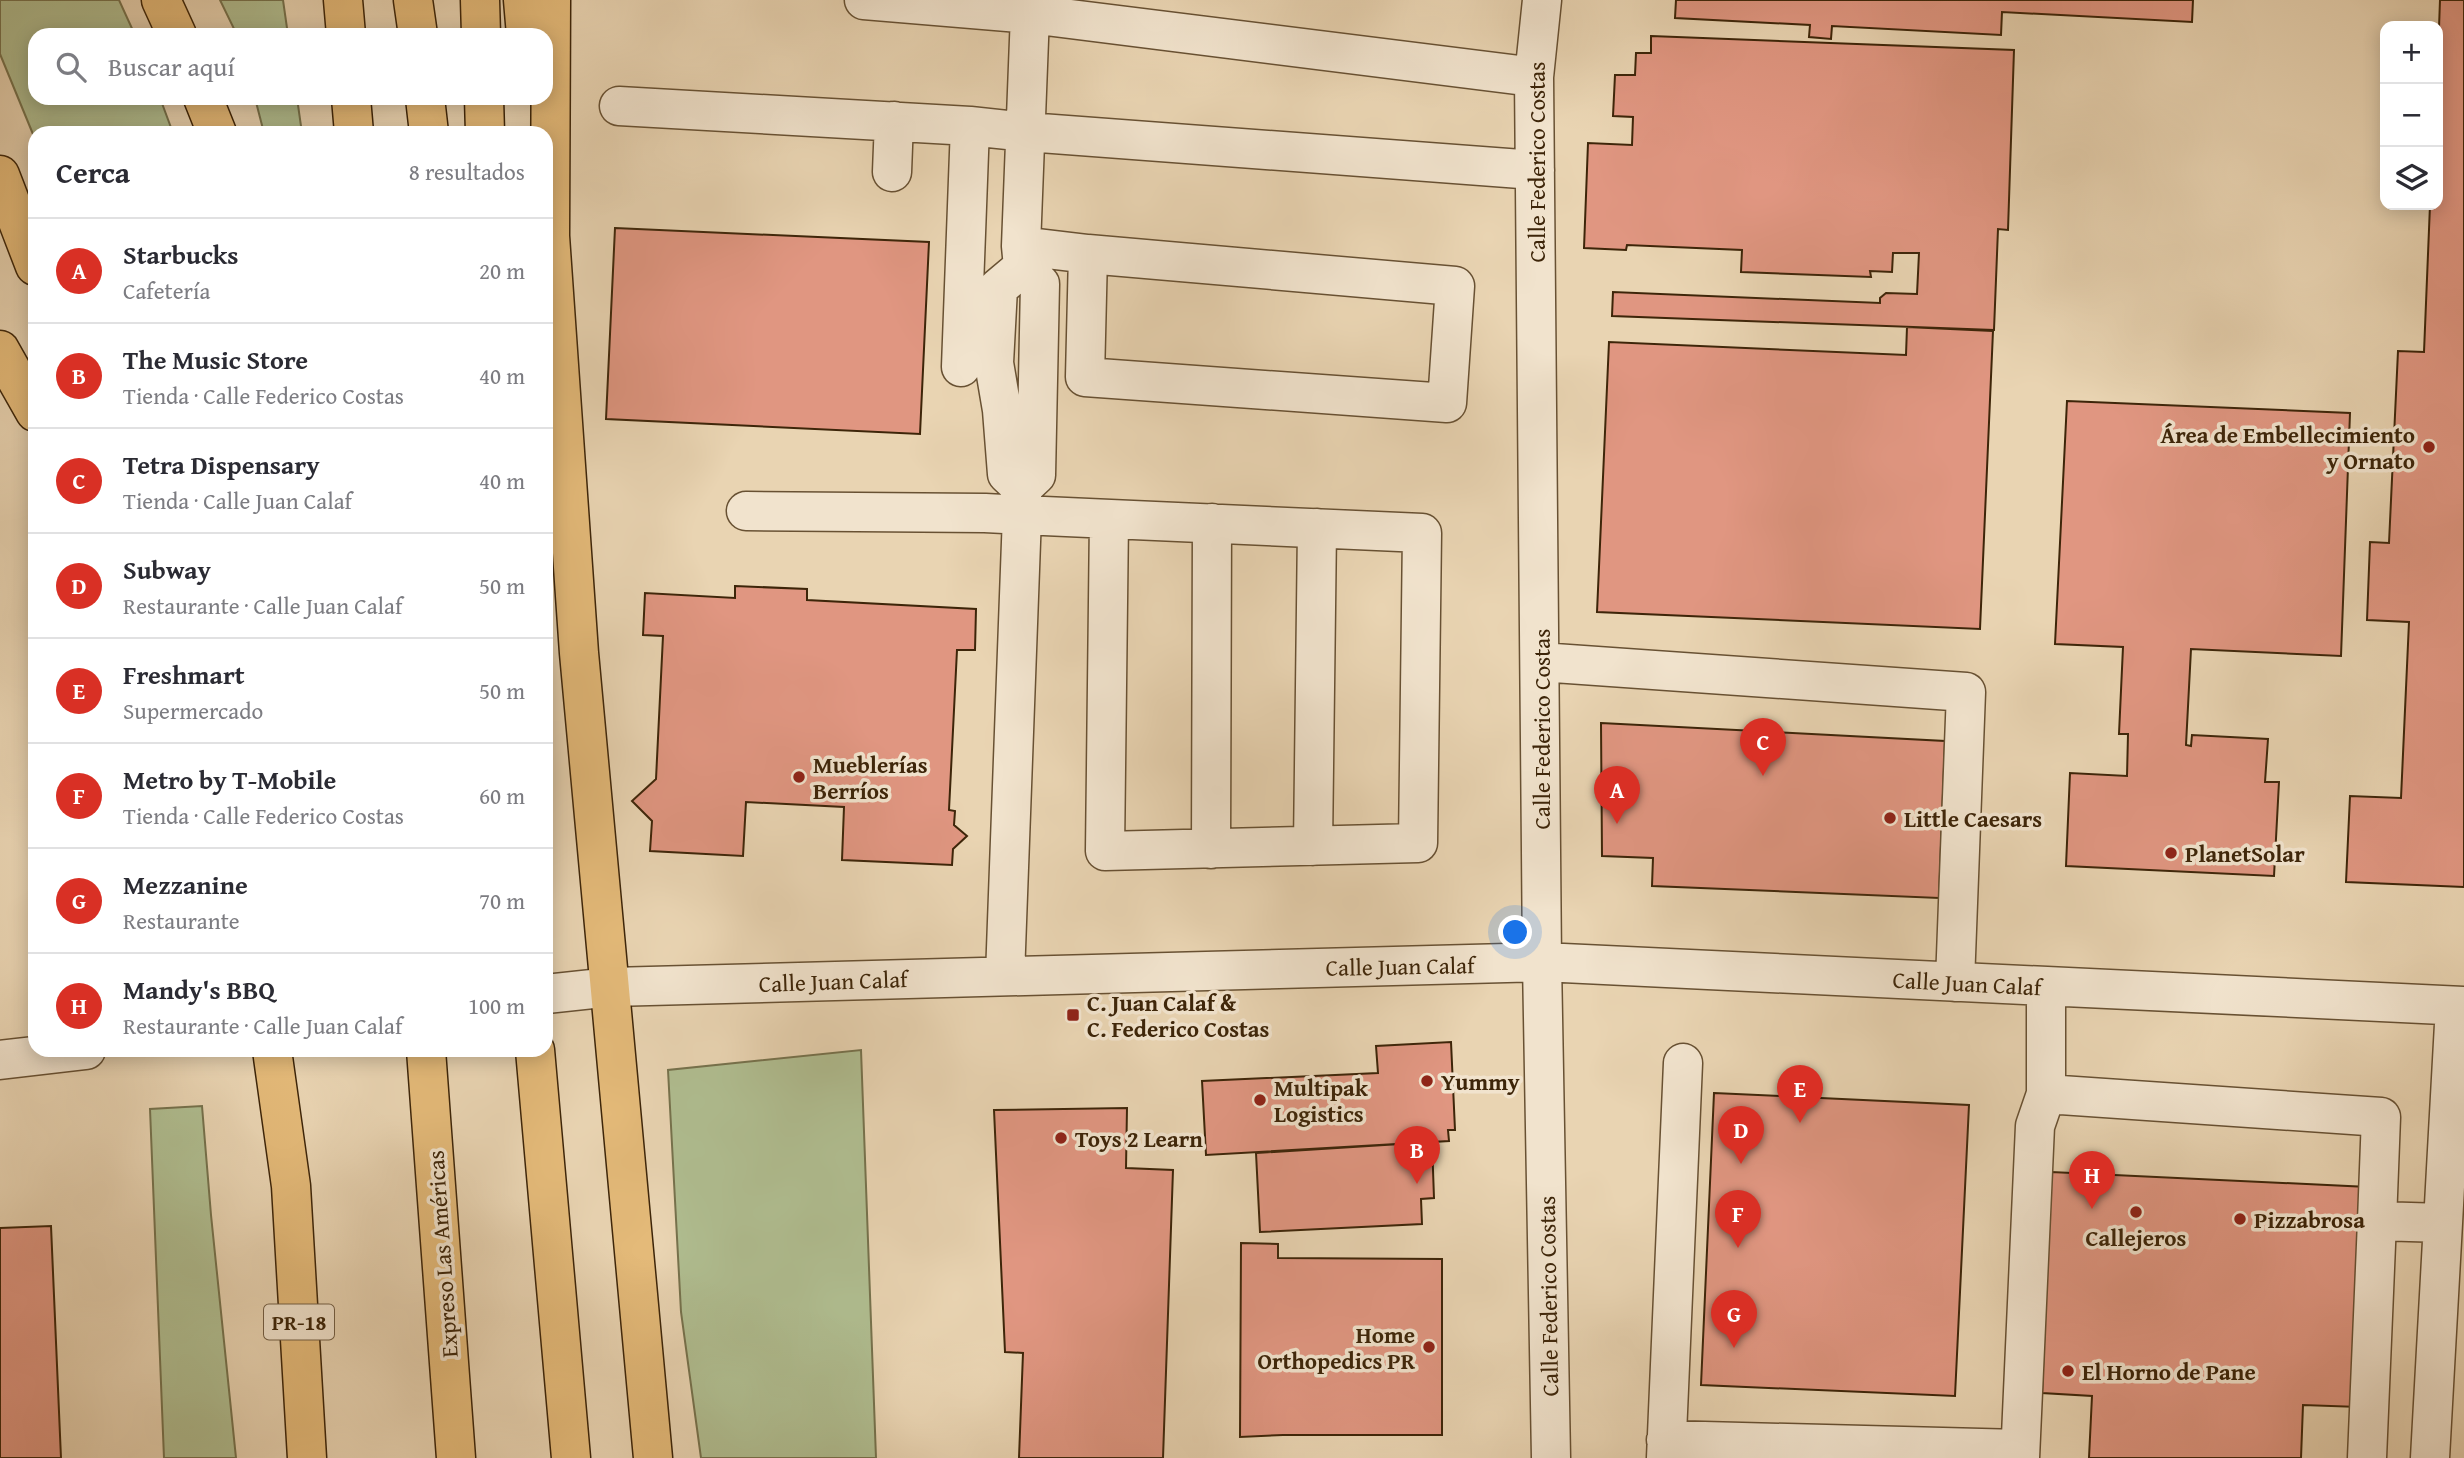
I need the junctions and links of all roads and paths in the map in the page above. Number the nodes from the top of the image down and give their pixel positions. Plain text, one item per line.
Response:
1 (161, 0) edge
2 (343, 0) edge
3 (414, 0) edge
4 (480, 0) edge
5 (523, 0) edge
6 (551, 0) edge
7 (864, 0) edge
8 (1542, 0) edge
9 (1030, 14) junction
10 (174, 28) edge
11 (345, 28) edge
12 (417, 28) edge
13 (481, 28) edge
14 (525, 28) edge
15 (551, 28) edge
16 (1534, 77) junction
17 (206, 105) edge
18 (352, 105) edge
19 (426, 105) edge
20 (484, 105) edge
21 (533, 105) edge
22 (550, 105) edge
23 (619, 106) dead end
24 (894, 121) junction
25 (214, 126) edge
26 (353, 126) edge
27 (428, 126) edge
28 (485, 126) edge
29 (534, 126) edge
30 (549, 126) edge
31 (970, 126) junction
32 (1027, 132) junction
33 (1535, 170) junction
34 (892, 172) dead end
35 (0, 175) edge
36 (28, 248) edge
37 (1088, 254) junction
38 (1022, 256) junction
39 (553, 292) edge
40 (0, 350) edge
41 (978, 374) junction
42 (1037, 384) junction
43 (28, 400) edge
44 (1022, 502) junction
45 (746, 511) dead end
46 (1109, 519) junction
47 (1212, 523) junction
48 (1317, 528) junction
49 (1540, 662) junction
50 (1313, 846) junction
51 (1211, 849) junction
52 (1542, 962) junction
53 (1005, 976) junction
54 (1955, 982) junction
55 (611, 986) junction
56 (2046, 986) junction
57 (553, 993) edge
58 (2460, 1006) edge
59 (28, 1057) edge
60 (273, 1057) edge
61 (427, 1057) edge
62 (536, 1057) edge
63 (0, 1060) edge
64 (1683, 1063) dead end
65 (2046, 1094) junction
66 (2377, 1220) junction
67 (2444, 1223) junction
68 (1666, 1449) edge
69 (2020, 1453) edge
70 (307, 1458) edge
71 (456, 1458) edge
72 (570, 1458) edge
73 (653, 1458) edge
74 (1551, 1458) edge
75 (2367, 1458) edge
76 (2430, 1458) edge

1 - 10 highway
2 - 11 highway
3 - 12 highway
4 - 13 highway
5 - 14 highway
6 - 15 highway
7 - 9 street
8 - 16 street, Calle Federico Costas
9 - 16 street
9 - 32 street
16 - 33 street, Calle Federico Costas
17 - 25 highway
18 - 26 highway
19 - 27 highway
20 - 28 highway
21 - 29 highway
22 - 30 highway
23 - 24 street
24 - 31 street
24 - 34 street
31 - 32 street
31 - 41 street
32 - 33 street
32 - 38 street
33 - 49 street, Calle Federico Costas
35 - 36 highway
37 - 37 street
37 - 38 street
38 - 41 street
38 - 42 street
39 - 55 highway
40 - 43 highway
41 - 42 street
41 - 44 street
42 - 44 street
44 - 45 street
44 - 46 street
44 - 53 street
46 - 47 street
46 - 51 street
47 - 48 street
47 - 51 street
48 - 50 street
48 - 50 street
49 - 52 street, Calle Federico Costas
49 - 54 street
50 - 51 street
52 - 53 street, Calle Juan Calaf
52 - 54 street, Calle Juan Calaf
52 - 74 street, Calle Federico Costas
53 - 55 street, Calle Juan Calaf
54 - 56 street, Calle Juan Calaf
55 - 57 street, Calle Juan Calaf
55 - 73 highway
56 - 58 street, Calle Juan Calaf
56 - 65 street
58 - 67 street
59 - 63 street
60 - 70 highway, PR-18
61 - 71 highway, Expreso Las Américas
62 - 72 highway
64 - 68 street
65 - 66 street
65 - 69 street
66 - 67 street
66 - 75 street
67 - 76 street
68 - 69 street

